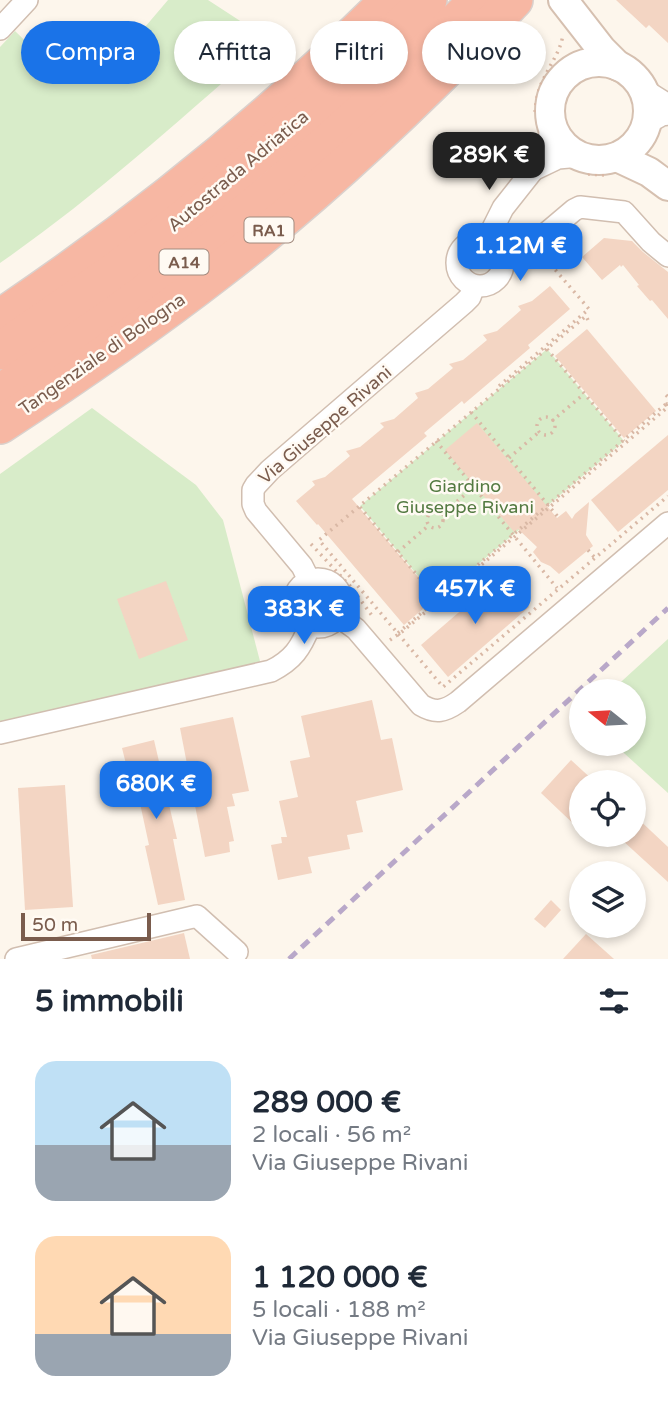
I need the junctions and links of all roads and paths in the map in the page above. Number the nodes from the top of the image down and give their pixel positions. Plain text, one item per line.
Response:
1 (27, 0) edge
2 (389, 0) edge
3 (428, 0) edge
4 (501, 1) edge
5 (568, 7) edge
6 (0, 29) edge
7 (618, 66) junction
8 (564, 76) junction
9 (657, 117) edge
10 (552, 123) junction
11 (580, 164) junction
12 (616, 165) junction
13 (533, 170) junction
14 (668, 170) edge
15 (668, 186) edge
16 (487, 240) junction
17 (540, 252) dead end
18 (668, 256) edge
19 (504, 260) junction
20 (474, 286) junction
21 (0, 318) edge
22 (588, 320) dead end
23 (547, 349) junction
24 (0, 351) edge
25 (0, 393) edge
26 (584, 394) junction
27 (668, 404) edge
28 (471, 412) junction
29 (552, 421) junction
30 (0, 425) edge
31 (540, 432) junction
32 (436, 441) junction
33 (624, 441) junction
34 (509, 458) junction
35 (474, 487) junction
36 (668, 496) edge
37 (360, 506) junction
38 (549, 506) junction
39 (442, 515) junction
40 (558, 517) dead end
41 (668, 523) edge
42 (429, 525) junction
43 (515, 535) junction
44 (588, 550) dead end
45 (398, 552) junction
46 (595, 558) junction
47 (309, 580) junction
48 (558, 589) junction
49 (438, 599) junction
50 (338, 616) junction
51 (373, 617) dead end
52 (310, 625) junction
53 (397, 635) junction
54 (387, 637) dead end
55 (0, 733) edge
56 (237, 952) dead end
57 (16, 959) edge

1 - 6 street
2 - 21 highway
3 - 24 highway, Autostrada Adriatica / A14
4 - 25 highway, Autostrada Adriatica / A14
4 - 30 highway, Tangenziale di Bologna / RA1
5 - 7 main road
5 - 8 main road
7 - 8 main road
7 - 9 main road
8 - 10 main road
9 - 12 main road
9 - 14 main road
10 - 11 main road
10 - 13 street
11 - 12 main road
11 - 12 path
11 - 13 street
12 - 15 main road
13 - 16 street
16 - 19 street
16 - 20 street
17 - 51 path
18 - 19 street, Via Giuseppe Rivani
19 - 20 street, Via Giuseppe Rivani
20 - 47 street, Via Giuseppe Rivani
22 - 23 path
23 - 26 path
23 - 28 path
26 - 29 path
26 - 33 path
27 - 33 path
27 - 38 path
28 - 32 path
28 - 34 path
29 - 31 path
29 - 31 path
31 - 34 path
32 - 35 path
32 - 37 path
33 - 38 path
34 - 38 path
35 - 39 path
35 - 43 path
36 - 46 path
37 - 45 path
37 - 53 path
38 - 40 path
38 - 43 path
39 - 42 path
39 - 42 path
41 - 50 street
42 - 45 path
43 - 48 path
43 - 49 path
43 - 53 path
44 - 46 path
45 - 49 path
46 - 48 path
47 - 50 street
47 - 52 street
48 - 53 path
49 - 53 path
50 - 52 street
52 - 55 street
53 - 54 path
56 - 57 street

